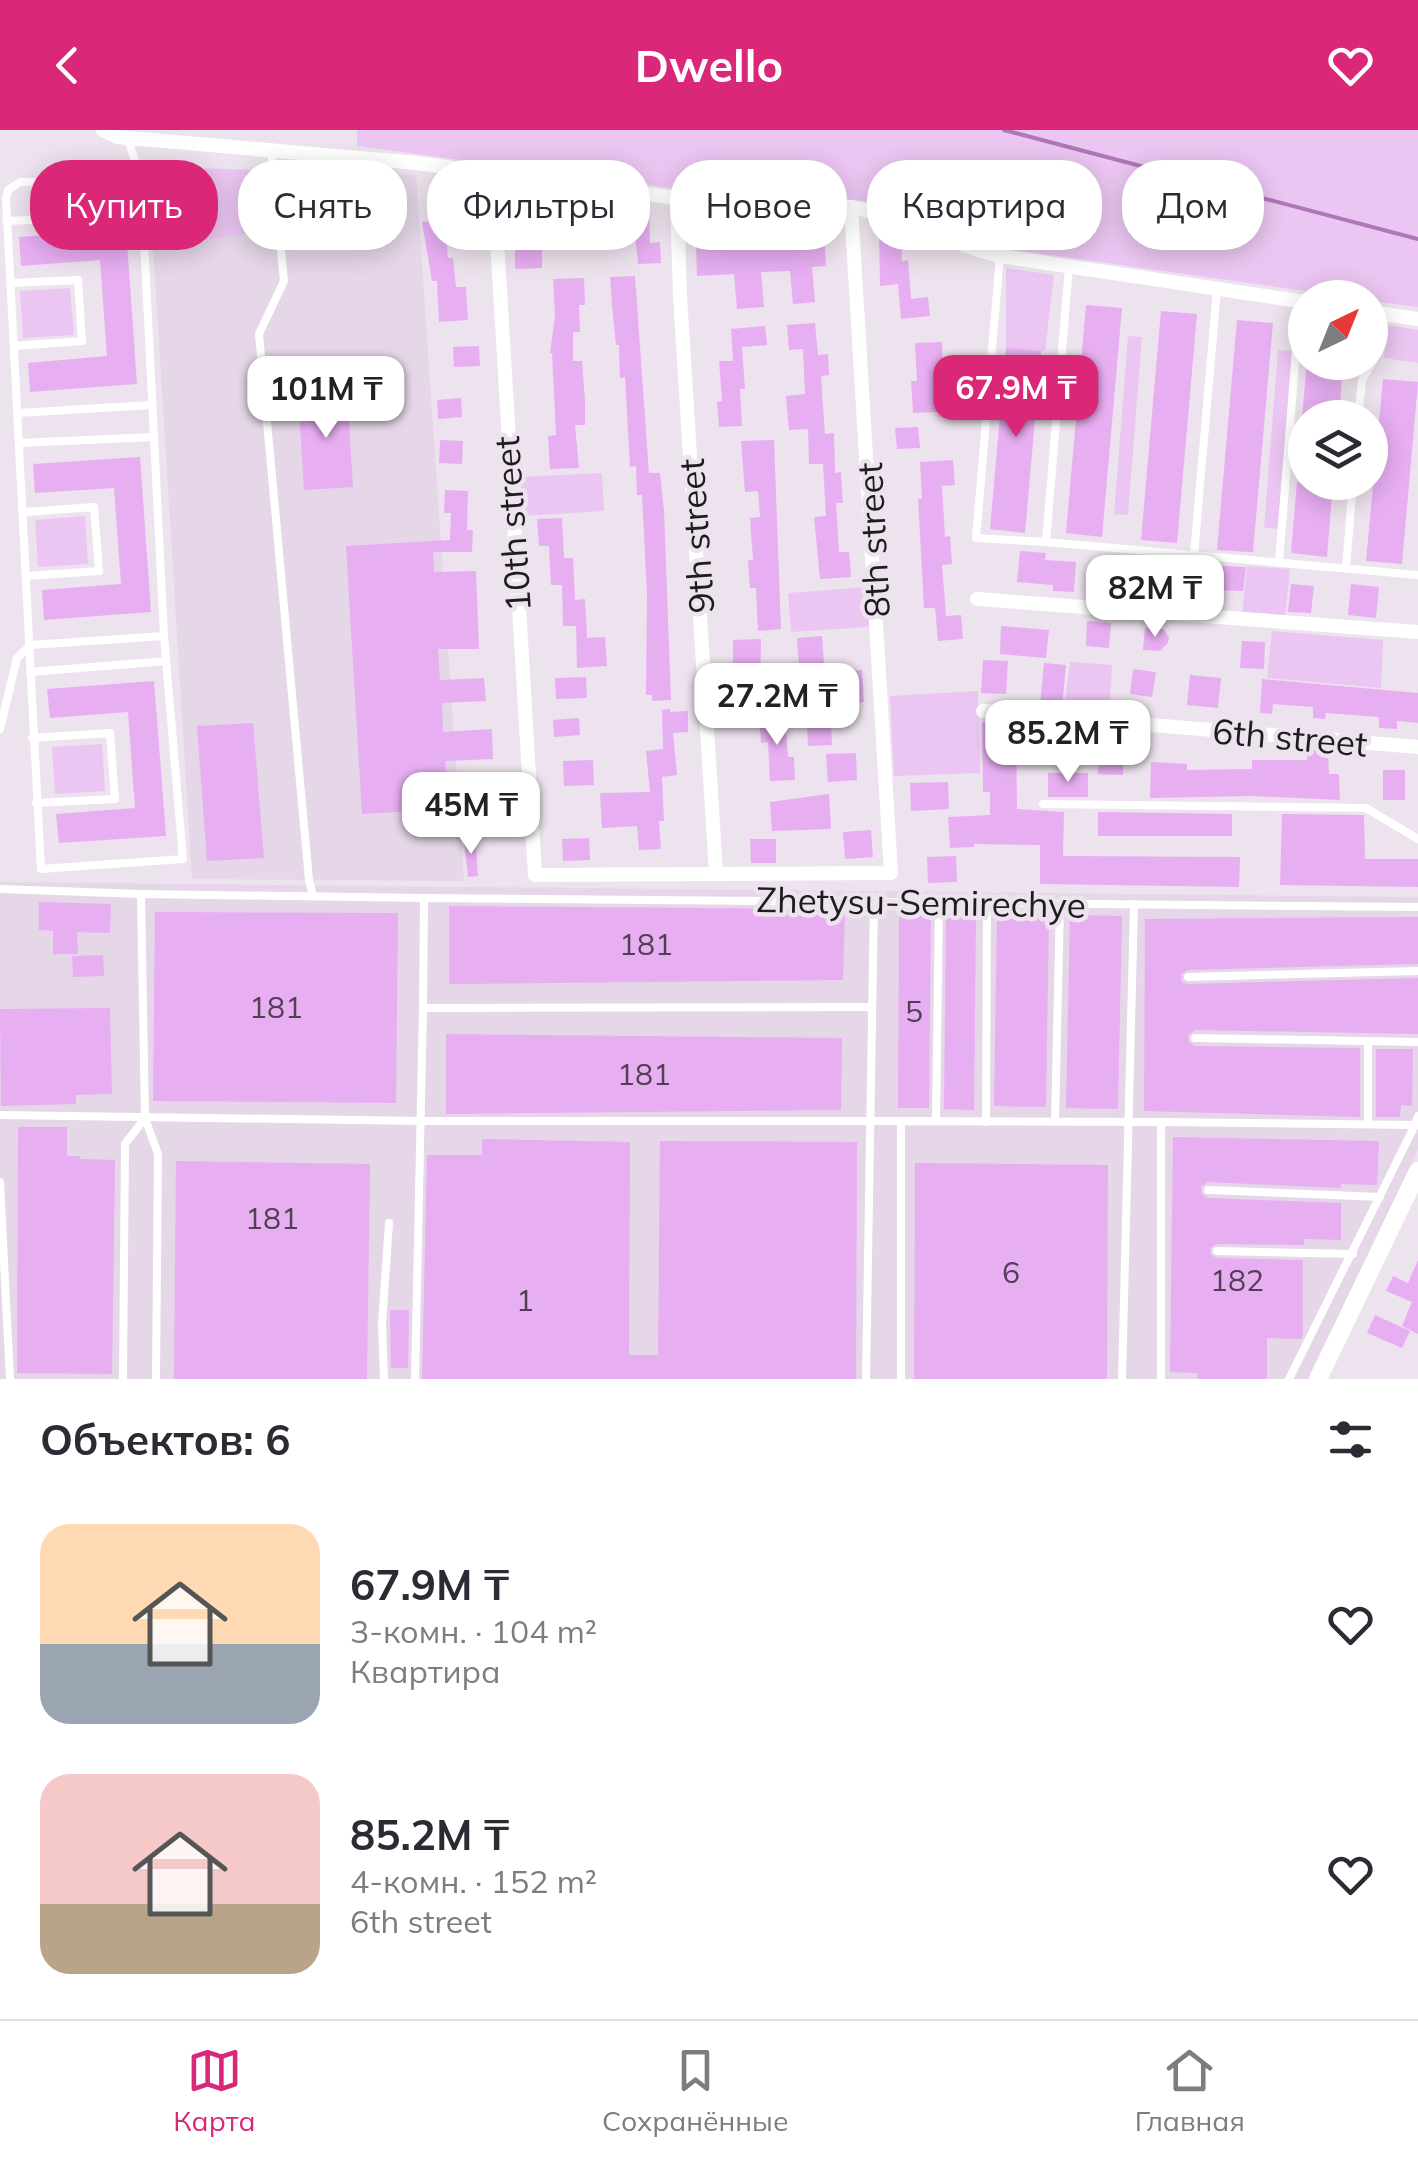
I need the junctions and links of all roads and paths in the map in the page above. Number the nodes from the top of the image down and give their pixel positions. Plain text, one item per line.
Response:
1 (103, 130) edge
2 (128, 138) junction
3 (271, 150) junction
4 (134, 160) edge
5 (427, 166) edge
6 (30, 182) edge
7 (847, 208) edge
8 (851, 208) junction
9 (30, 220) edge
10 (6, 221) junction
11 (144, 250) edge
12 (498, 250) edge
13 (679, 250) edge
14 (1000, 256) junction
15 (1069, 267) junction
16 (11, 283) junction
17 (1217, 289) junction
18 (1288, 300) edge
19 (1388, 315) edge
20 (1418, 319) edge
21 (14, 346) junction
22 (1295, 380) edge
23 (151, 405) junction
24 (18, 414) junction
25 (154, 438) junction
26 (19, 444) junction
27 (1352, 500) edge
28 (24, 512) junction
29 (1046, 542) junction
30 (1194, 555) junction
31 (1279, 562) junction
32 (1346, 568) junction
33 (1418, 575) edge
34 (28, 576) junction
35 (976, 599) dead end
36 (1418, 632) edge
37 (164, 636) junction
38 (31, 645) junction
39 (166, 661) junction
40 (30, 672) junction
41 (983, 711) dead end
42 (0, 729) edge
43 (32, 738) junction
44 (1418, 747) edge
45 (36, 803) junction
46 (1043, 804) dead end
47 (1418, 839) edge
48 (716, 873) junction
49 (0, 889) edge
50 (141, 894) junction
51 (313, 896) junction
52 (424, 898) junction
53 (874, 902) junction
54 (938, 903) junction
55 (987, 904) junction
56 (1060, 904) junction
57 (1134, 904) junction
58 (1418, 907) edge
59 (1418, 971) edge
60 (1188, 977) dead end
61 (423, 1008) junction
62 (872, 1008) junction
63 (1195, 1038) dead end
64 (1368, 1041) junction
65 (1418, 1042) edge
66 (0, 1115) edge
67 (145, 1118) junction
68 (420, 1121) junction
69 (901, 1121) junction
70 (936, 1121) junction
71 (1416, 1121) edge
72 (871, 1122) junction
73 (986, 1122) junction
74 (1054, 1122) junction
75 (1127, 1122) junction
76 (1161, 1122) junction
77 (1368, 1124) junction
78 (1418, 1172) edge
79 (0, 1182) edge
80 (1208, 1190) dead end
81 (1380, 1197) junction
82 (389, 1223) dead end
83 (1217, 1251) dead end
84 (1353, 1254) junction
85 (10, 1379) edge
86 (123, 1379) edge
87 (156, 1379) edge
88 (384, 1379) edge
89 (416, 1379) edge
90 (866, 1379) edge
91 (901, 1379) edge
92 (1122, 1379) edge
93 (1161, 1379) edge
94 (1290, 1379) edge
95 (1318, 1379) edge

1 - 2 street
2 - 3 street
2 - 4 lane
3 - 5 street
3 - 51 lane
6 - 10 lane
7 - 8 street
8 - 14 street
8 - 48 street, 8th street
9 - 10 lane
10 - 16 lane
11 - 23 lane
12 - 48 street, 10th street
13 - 48 street, 9th street
14 - 15 street
14 - 29 lane
15 - 17 street
15 - 29 lane
16 - 21 lane
16 - 21 lane
17 - 18 street
17 - 30 lane
19 - 20 street
21 - 24 lane
22 - 31 lane
23 - 24 lane
23 - 25 lane
24 - 26 lane
25 - 26 lane
25 - 37 lane
26 - 28 lane
27 - 32 lane
28 - 34 lane
28 - 34 lane
29 - 30 lane
30 - 31 lane
31 - 32 lane
32 - 33 lane
34 - 38 lane
35 - 36 street
37 - 38 lane
37 - 39 lane
38 - 40 lane
38 - 42 lane
39 - 40 lane
39 - 45 lane
40 - 43 lane
41 - 44 street, 6th street
43 - 45 lane
43 - 45 lane
46 - 47 lane
49 - 50 lane, Zhetysu-Semirechye
50 - 51 lane, Zhetysu-Semirechye
50 - 67 lane
51 - 52 lane, Zhetysu-Semirechye
52 - 53 lane, Zhetysu-Semirechye
52 - 61 lane
53 - 54 lane, Zhetysu-Semirechye
53 - 62 lane
54 - 55 lane, Zhetysu-Semirechye
54 - 70 lane
55 - 56 lane, Zhetysu-Semirechye
55 - 73 lane
56 - 57 lane, Zhetysu-Semirechye
56 - 74 lane
57 - 58 lane, Zhetysu-Semirechye
57 - 75 lane
59 - 60 lane
61 - 62 lane
61 - 68 lane
62 - 72 lane
63 - 64 lane
64 - 65 lane
64 - 77 lane
66 - 67 lane
67 - 68 lane
67 - 86 lane
67 - 87 lane
68 - 72 lane
68 - 89 lane
69 - 70 lane
69 - 72 lane
69 - 91 lane
70 - 73 lane
71 - 77 lane
71 - 81 lane
72 - 90 lane
73 - 74 lane
74 - 75 lane
75 - 76 lane
75 - 92 lane
76 - 77 lane
76 - 93 lane
78 - 95 street
79 - 85 lane
80 - 81 lane
81 - 84 lane
82 - 88 lane
83 - 84 lane
84 - 94 lane

